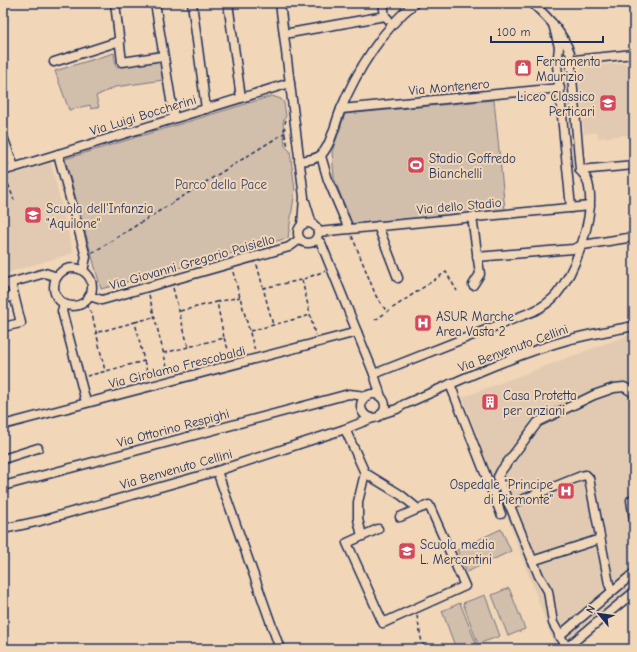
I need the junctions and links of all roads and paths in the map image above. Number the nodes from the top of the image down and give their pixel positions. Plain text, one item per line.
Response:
1 (115, 3) edge
2 (155, 3) edge
3 (192, 3) edge
4 (228, 3) edge
5 (280, 3) edge
6 (383, 3) edge
7 (415, 3) edge
8 (532, 3) edge
9 (385, 16) junction
10 (393, 23) junction
11 (553, 24) junction
12 (284, 34) junction
13 (120, 41) junction
14 (634, 54) edge
15 (163, 56) junction
16 (559, 59) junction
17 (54, 62) dead end
18 (571, 62) junction
19 (290, 83) junction
20 (560, 88) junction
21 (241, 98) junction
22 (341, 108) junction
23 (206, 109) junction
24 (288, 116) dead end
25 (174, 118) junction
26 (286, 132) junction
27 (3, 137) edge
28 (292, 150) dead end
29 (58, 154) junction
30 (321, 156) junction
31 (299, 161) junction
32 (634, 165) edge
33 (14, 167) junction
34 (580, 170) junction
35 (3, 171) edge
36 (304, 197) junction
37 (14, 200) dead end
38 (590, 206) junction
39 (571, 208) junction
40 (472, 217) junction
41 (312, 224) junction
42 (302, 225) junction
43 (378, 226) junction
44 (349, 229) junction
45 (317, 236) junction
46 (634, 237) edge
47 (300, 239) junction
48 (583, 245) junction
49 (86, 257) junction
50 (254, 257) junction
51 (477, 257) junction
52 (230, 264) junction
53 (331, 269) junction
54 (83, 272) junction
55 (57, 277) junction
56 (398, 278) dead end
57 (171, 280) junction
58 (301, 280) junction
59 (7, 284) edge
60 (473, 285) dead end
61 (147, 287) junction
62 (263, 288) junction
63 (457, 291) dead end
64 (14, 296) junction
65 (240, 297) junction
66 (87, 298) junction
67 (3, 299) edge
68 (217, 302) junction
69 (64, 304) junction
70 (179, 311) junction
71 (387, 312) junction
72 (311, 315) junction
73 (155, 317) junction
74 (375, 320) dead end
75 (135, 322) junction
76 (4, 324) edge
77 (273, 325) junction
78 (634, 326) edge
79 (250, 331) junction
80 (357, 332) junction
81 (95, 333) junction
82 (224, 338) junction
83 (317, 342) junction
84 (188, 347) junction
85 (164, 353) junction
86 (257, 358) junction
87 (144, 361) junction
88 (233, 365) junction
89 (105, 371) junction
90 (80, 378) junction
91 (374, 378) junction
92 (170, 381) junction
93 (450, 384) junction
94 (152, 386) junction
95 (634, 393) edge
96 (366, 397) junction
97 (382, 400) junction
98 (86, 402) junction
99 (403, 405) junction
100 (364, 414) junction
101 (382, 414) junction
102 (373, 418) junction
103 (3, 425) edge
104 (354, 425) junction
105 (345, 429) junction
106 (38, 448) dead end
107 (3, 459) edge
108 (217, 471) junction
109 (365, 473) junction
110 (3, 486) edge
111 (634, 498) edge
112 (509, 504) junction
113 (418, 509) junction
114 (500, 514) dead end
115 (400, 517) dead end
116 (634, 520) edge
117 (3, 528) edge
118 (378, 529) dead end
119 (362, 536) junction
120 (600, 539) junction
121 (532, 561) junction
122 (634, 573) edge
123 (612, 591) junction
124 (634, 592) edge
125 (415, 608) junction
126 (559, 636) junction
127 (566, 648) edge
128 (280, 649) edge
129 (427, 649) edge

1 - 13 street
2 - 15 street
3 - 23 street
4 - 21 street
5 - 12 street
6 - 9 street
7 - 10 street
8 - 11 street
9 - 10 street
9 - 12 street
10 - 22 street
11 - 16 street
11 - 18 street
12 - 19 street
13 - 15 street
13 - 17 street
14 - 18 street
15 - 25 street
16 - 18 street
16 - 18 street
16 - 20 street
18 - 20 street
18 - 34 street
19 - 21 street, Via Luigi Boccherini
19 - 31 street
20 - 22 street, Via Montenero
20 - 39 street
21 - 23 street, Via Luigi Boccherini
22 - 30 street
23 - 25 street, Via Luigi Boccherini
24 - 26 path
25 - 29 street, Via Luigi Boccherini
26 - 28 path
26 - 49 path
27 - 33 street
29 - 33 street, Via Luigi Boccherini
29 - 49 street
30 - 31 street
30 - 44 street
31 - 36 street
32 - 34 street
33 - 35 street, Via Luigi Boccherini
34 - 38 street
35 - 37 path
36 - 41 street
36 - 42 street
38 - 39 street, Via dello Stadio
38 - 48 street
39 - 40 street, Via dello Stadio
40 - 43 street, Via dello Stadio
40 - 51 street
41 - 42 street
41 - 45 street
42 - 47 street
43 - 44 street, Via dello Stadio
43 - 56 street
44 - 45 street, Via dello Stadio
44 - 71 path
45 - 47 street
45 - 53 street
46 - 48 street
47 - 50 street, Via Giovanni Gregorio Paisiello
48 - 51 street
48 - 91 street
49 - 54 street
50 - 52 street, Via Giovanni Gregorio Paisiello
50 - 62 path
51 - 60 street
52 - 57 street, Via Giovanni Gregorio Paisiello
52 - 65 path
53 - 58 path
53 - 80 street
54 - 55 street
54 - 66 street
55 - 59 street
55 - 69 street
57 - 61 street, Via Giovanni Gregorio Paisiello
57 - 70 path
58 - 62 path
58 - 72 path
59 - 64 street
61 - 66 street, Via Giovanni Gregorio Paisiello
61 - 73 path
62 - 77 path
63 - 71 path
64 - 67 street
64 - 76 street
65 - 68 path
65 - 79 path
66 - 69 street
66 - 81 path
68 - 70 path
68 - 82 path
69 - 90 street
70 - 84 path
71 - 74 path
72 - 77 path
72 - 83 path
73 - 75 path
73 - 85 path
75 - 81 path
75 - 87 path
77 - 79 path
78 - 93 street, Via Benvenuto Cellini
79 - 86 path
80 - 83 street, Via Girolamo Frescobaldi
80 - 91 street
81 - 89 path
82 - 84 path
82 - 88 path
83 - 86 street, Via Girolamo Frescobaldi
84 - 85 path
85 - 92 path
86 - 88 street, Via Girolamo Frescobaldi
87 - 89 path
87 - 94 path
88 - 92 street, Via Girolamo Frescobaldi
89 - 90 path
90 - 98 street
91 - 96 street
91 - 97 street
92 - 94 street, Via Girolamo Frescobaldi
93 - 99 street, Via Benvenuto Cellini
93 - 114 street
94 - 98 street, Via Girolamo Frescobaldi
95 - 112 street
96 - 97 street
96 - 100 street
96 - 110 street, Via Ottorino Respighi
97 - 99 street
97 - 101 street
98 - 103 street, Via Girolamo Frescobaldi
99 - 101 street, Via Benvenuto Cellini
100 - 102 street
100 - 104 street, Via Benvenuto Cellini
101 - 102 street
102 - 104 street, Via Benvenuto Cellini
104 - 105 street, Via Benvenuto Cellini
105 - 108 street, Via Benvenuto Cellini
105 - 109 street
106 - 107 street
108 - 117 street, Via Benvenuto Cellini
108 - 128 street
109 - 113 street
109 - 119 street
111 - 116 street
112 - 120 street
112 - 121 street
113 - 115 street
113 - 125 street
118 - 119 street
119 - 125 street
120 - 121 street
120 - 123 street
121 - 126 street
122 - 123 street
123 - 126 street
124 - 127 street
125 - 129 path
126 - 127 street

